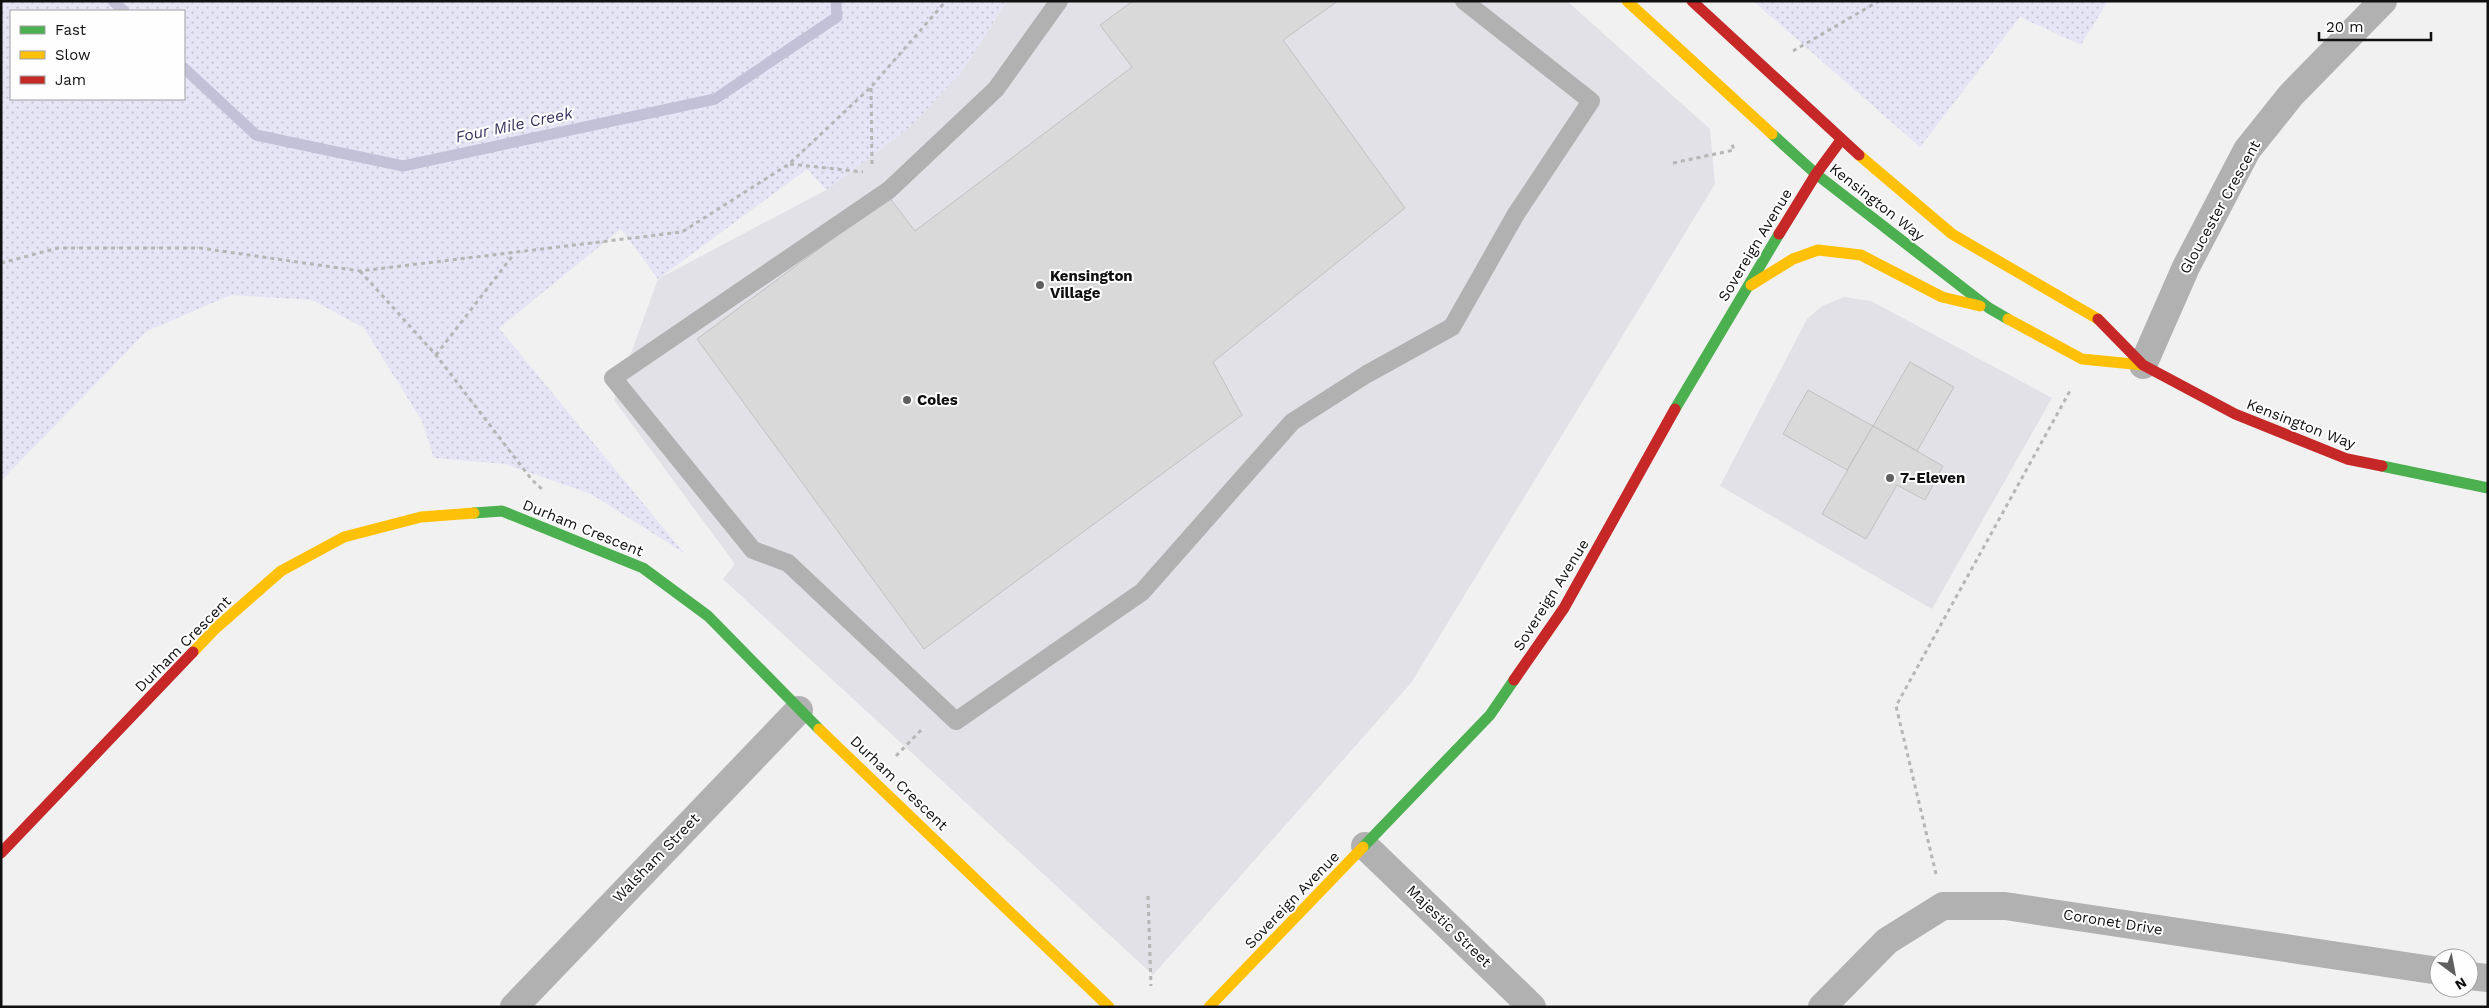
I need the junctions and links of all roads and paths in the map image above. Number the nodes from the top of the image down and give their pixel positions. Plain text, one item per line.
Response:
1 (946, 1) edge
2 (1059, 1) edge
3 (1464, 1) edge
4 (1627, 1) edge
5 (1692, 1) edge
6 (1879, 1) edge
7 (2384, 1) edge
8 (1772, 77) junction
9 (871, 87) junction
10 (1841, 140) junction
11 (790, 164) junction
12 (1816, 174) junction
13 (515, 253) junction
14 (1, 263) edge
15 (360, 271) junction
16 (1747, 287) junction
17 (1989, 308) junction
18 (436, 355) junction
19 (2082, 359) junction
20 (2143, 365) junction
21 (2488, 488) edge
22 (544, 490) dead end
23 (942, 708) junction
24 (799, 710) junction
25 (874, 778) junction
26 (1365, 846) junction
27 (1, 853) edge
28 (1148, 896) dead end
29 (1943, 906) junction
30 (2429, 970) edge
31 (1151, 986) dead end
32 (514, 1007) edge
33 (1109, 1007) edge
34 (1209, 1007) edge
35 (1532, 1007) edge
36 (1822, 1007) edge

1 - 9 path
2 - 23 lane
3 - 23 lane
4 - 12 street, Kensington Way
5 - 8 street, Kensington Way
6 - 8 path
7 - 20 street, Gloucester Crescent
8 - 10 street, Kensington Way
9 - 11 path
9 - 11 path
10 - 12 street, Sovereign Avenue
10 - 20 street, Kensington Way
11 - 13 path
12 - 16 street, Sovereign Avenue
12 - 17 street, Kensington Way
13 - 15 path
13 - 18 path
14 - 15 path
15 - 18 path
16 - 17 street
16 - 26 street, Sovereign Avenue
17 - 19 street, Kensington Way
18 - 22 path
19 - 20 street, Kensington Way
19 - 29 path
20 - 21 street, Kensington Way
23 - 25 path
24 - 25 street, Durham Crescent
24 - 27 street, Durham Crescent
24 - 32 street, Walsham Street
25 - 33 street, Durham Crescent
26 - 34 street, Sovereign Avenue
26 - 35 street, Majestic Street
28 - 31 path
29 - 30 street, Coronet Drive
29 - 36 street

